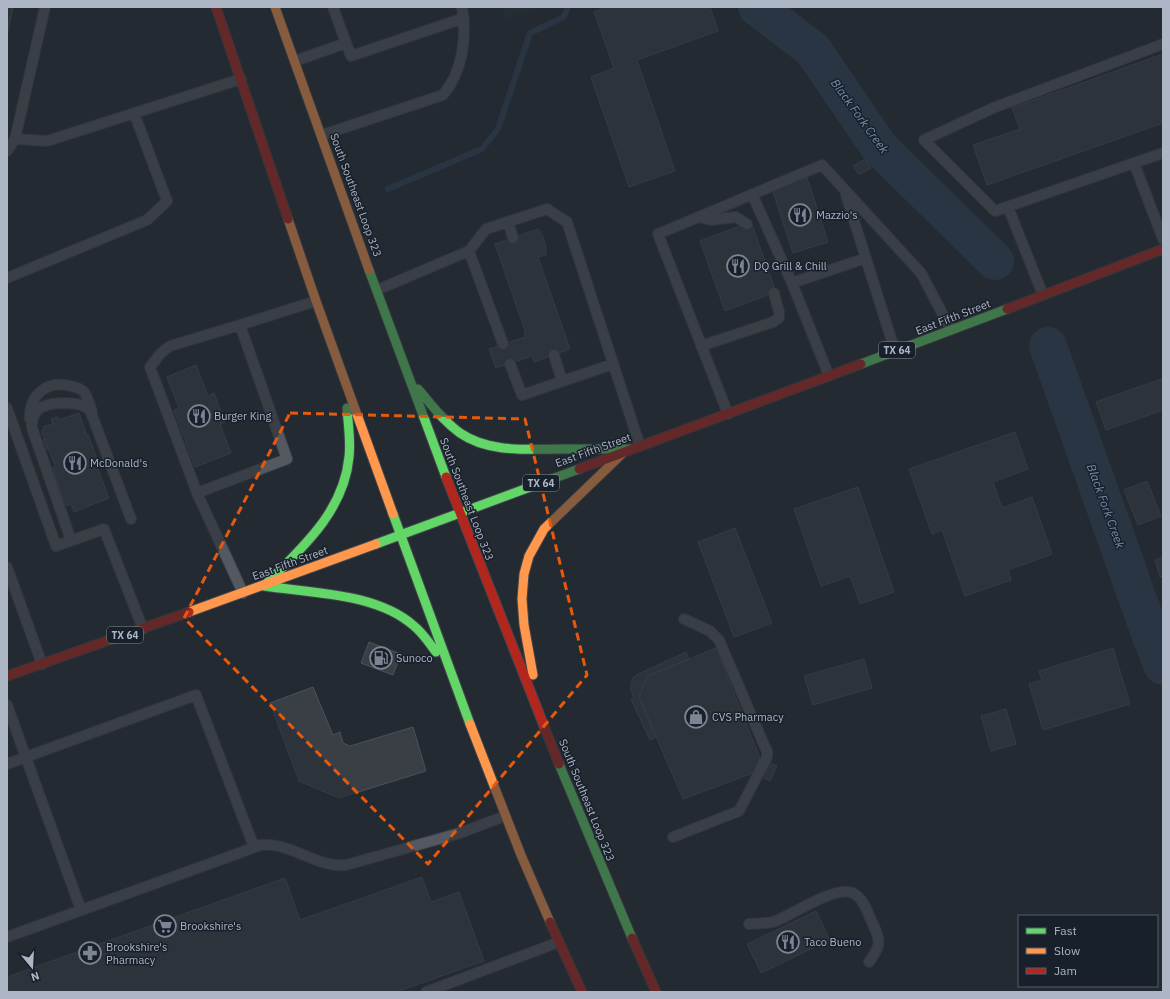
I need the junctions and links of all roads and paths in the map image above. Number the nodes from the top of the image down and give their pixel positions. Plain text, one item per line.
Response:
1 (45, 7) edge
2 (216, 7) edge
3 (275, 7) edge
4 (333, 7) edge
5 (462, 7) edge
6 (464, 18) junction
7 (346, 43) junction
8 (1163, 44) edge
9 (295, 61) junction
10 (241, 79) junction
11 (134, 113) junction
12 (322, 135) junction
13 (15, 139) junction
14 (7, 151) edge
15 (1163, 153) edge
16 (1134, 163) junction
17 (845, 191) junction
18 (752, 194) junction
19 (1008, 207) junction
20 (698, 217) junction
21 (508, 222) junction
22 (747, 224) dead end
23 (513, 238) dead end
24 (1163, 239) edge
25 (1163, 249) edge
26 (469, 252) junction
27 (866, 258) junction
28 (7, 278) edge
29 (792, 283) junction
30 (377, 290) junction
31 (774, 293) dead end
32 (1043, 295) junction
33 (316, 301) junction
34 (240, 325) junction
35 (951, 330) junction
36 (503, 344) dead end
37 (701, 346) junction
38 (895, 351) junction
39 (554, 355) dead end
40 (510, 364) dead end
41 (613, 364) junction
42 (408, 376) junction
43 (829, 376) junction
44 (562, 381) junction
45 (346, 386) junction
46 (7, 408) edge
47 (93, 414) junction
48 (728, 414) junction
49 (32, 428) junction
50 (631, 449) junction
51 (197, 493) junction
52 (459, 513) junction
53 (131, 519) dead end
54 (400, 535) junction
55 (71, 540) junction
56 (7, 567) edge
57 (264, 586) junction
58 (243, 593) junction
59 (684, 619) dead end
60 (143, 629) junction
61 (42, 664) junction
62 (7, 676) edge
63 (453, 680) junction
64 (7, 705) edge
65 (538, 712) junction
66 (26, 757) junction
67 (7, 764) edge
68 (505, 816) junction
69 (673, 837) dead end
70 (254, 847) junction
71 (82, 910) junction
72 (749, 924) dead end
73 (7, 937) edge
74 (559, 942) junction
75 (869, 962) dead end
76 (581, 989) edge
77 (426, 992) edge
78 (570, 992) edge
79 (656, 992) edge

1 - 13 lane
2 - 10 main road
3 - 9 main road, South Southeast Loop 323
4 - 7 lane
5 - 6 lane
6 - 7 lane
6 - 12 lane
7 - 9 lane
8 - 19 lane
9 - 12 main road, South Southeast Loop 323
10 - 11 lane
10 - 33 main road
11 - 13 lane
11 - 28 lane
12 - 30 main road, South Southeast Loop 323
13 - 14 lane
15 - 16 lane
16 - 19 lane
16 - 24 lane
17 - 18 lane
17 - 27 lane
17 - 35 lane
18 - 20 lane
18 - 29 lane
19 - 32 lane
20 - 22 lane
20 - 37 lane
21 - 23 lane
21 - 26 lane
21 - 41 lane
25 - 32 main road, East Fifth Street / TX 64
26 - 30 lane
26 - 36 lane
27 - 29 lane
27 - 38 lane
29 - 43 lane
30 - 42 main road, South Southeast Loop 323
31 - 37 lane
32 - 35 main road, East Fifth Street / TX 64
33 - 34 lane
33 - 45 main road
34 - 51 lane
34 - 51 lane
35 - 38 main road, East Fifth Street / TX 64
37 - 48 lane
38 - 43 main road, East Fifth Street / TX 64
39 - 44 lane
40 - 44 lane
41 - 44 lane
41 - 50 lane
42 - 50 main road
42 - 52 main road, South Southeast Loop 323
43 - 48 main road, East Fifth Street / TX 64
45 - 54 main road
45 - 57 main road
46 - 55 lane
47 - 49 lane
47 - 49 lane
47 - 53 lane
48 - 50 main road, East Fifth Street / TX 64
49 - 55 lane
50 - 52 main road, East Fifth Street / TX 64
50 - 65 main road
51 - 58 lane
52 - 54 main road, East Fifth Street / TX 64
52 - 65 main road, South Southeast Loop 323
54 - 57 main road, East Fifth Street / TX 64
54 - 63 main road
55 - 60 lane
56 - 61 lane
57 - 58 main road, East Fifth Street / TX 64
57 - 63 main road
58 - 60 main road, East Fifth Street / TX 64
59 - 69 lane
60 - 61 main road, East Fifth Street / TX 64
61 - 62 main road, East Fifth Street / TX 64
63 - 68 main road
64 - 66 lane
65 - 79 main road, South Southeast Loop 323
66 - 67 lane
66 - 70 lane
66 - 71 lane
68 - 70 lane
68 - 74 main road
70 - 71 lane
71 - 73 lane
72 - 75 lane
74 - 76 main road
74 - 77 lane
76 - 78 lane

